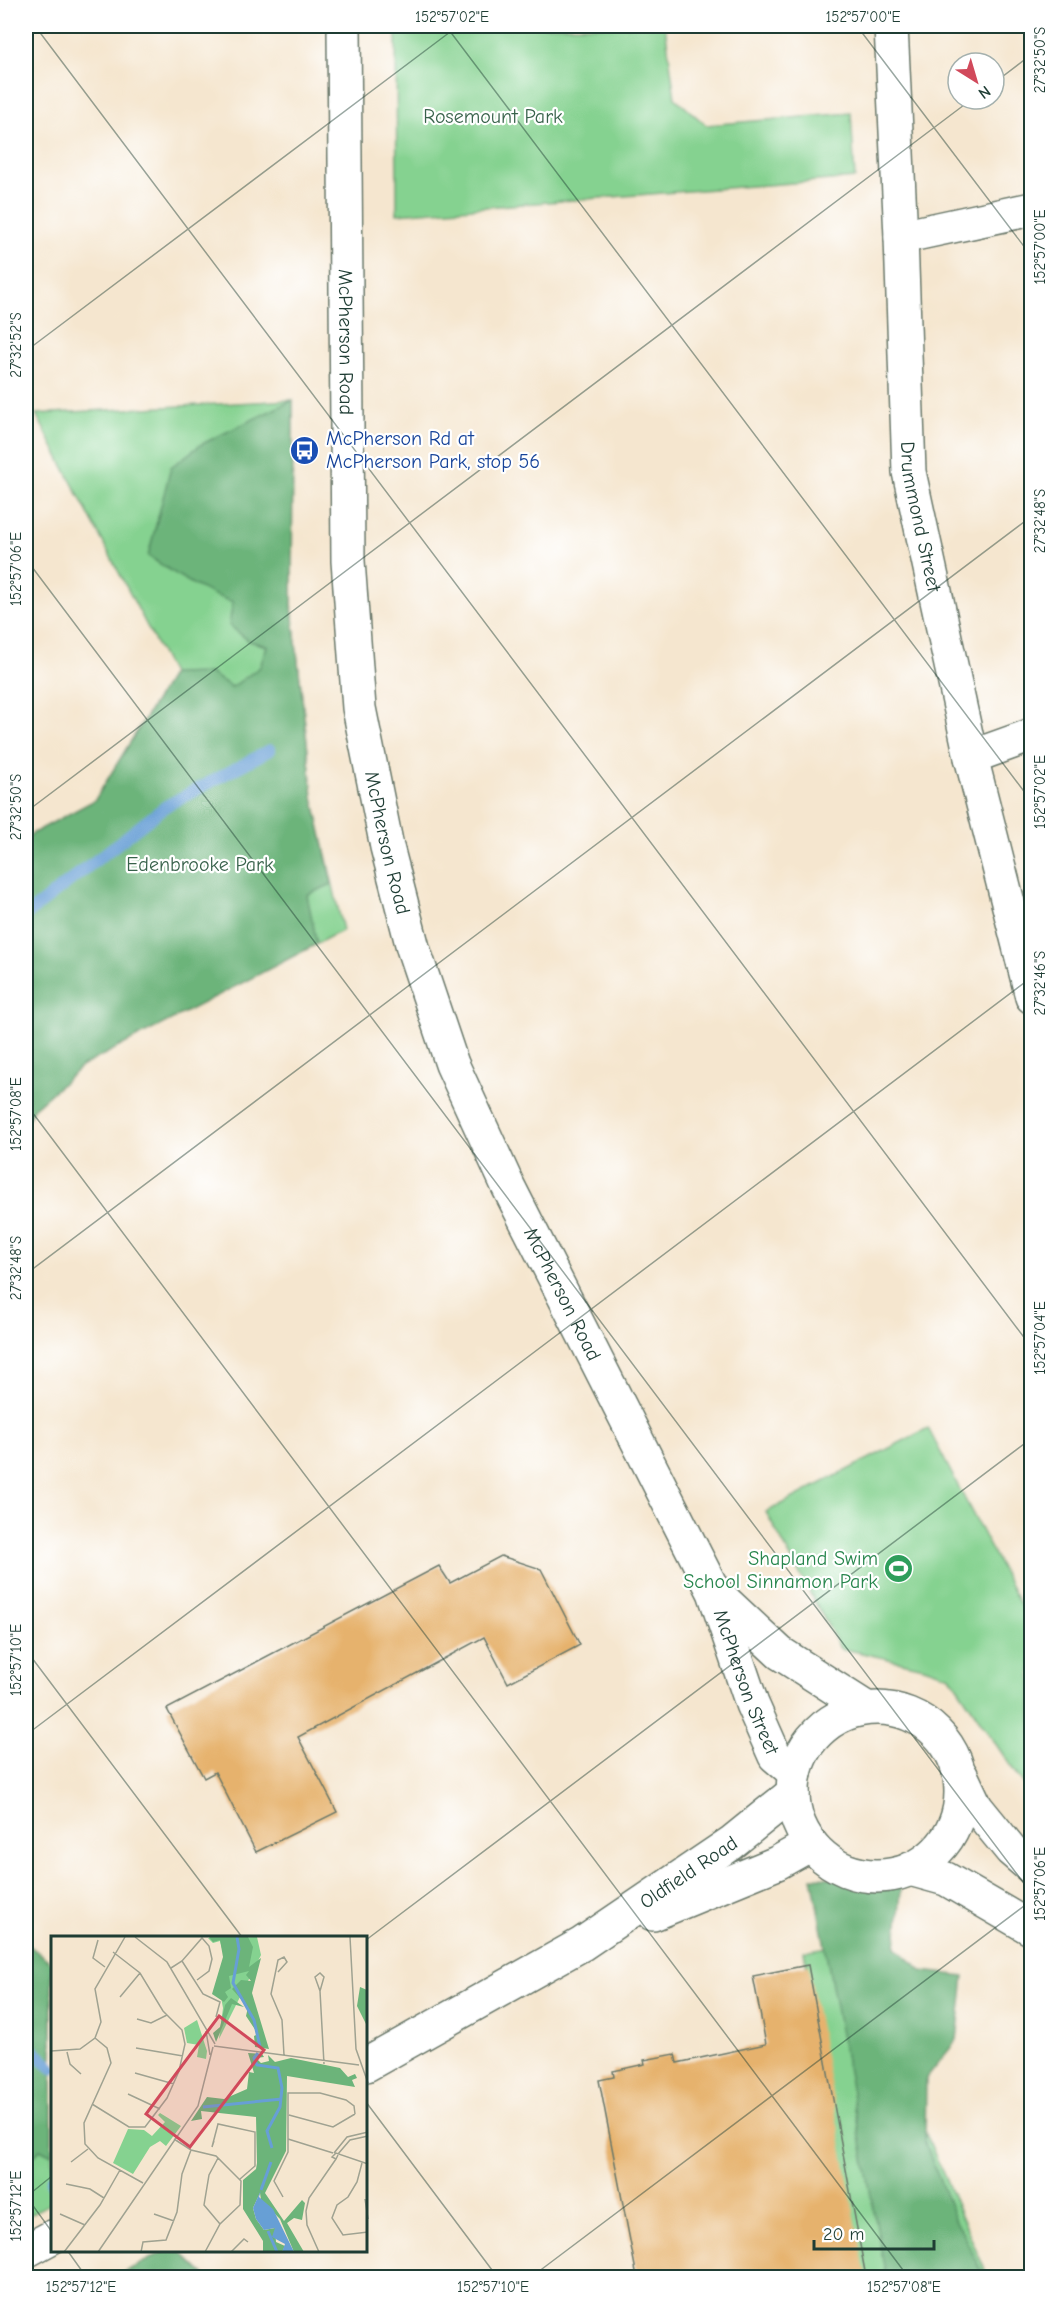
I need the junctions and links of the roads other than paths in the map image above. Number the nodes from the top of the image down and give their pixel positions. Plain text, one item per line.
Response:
1 (344, 26) edge
2 (891, 26) edge
3 (1032, 209) edge
4 (902, 237) junction
5 (1032, 735) edge
6 (971, 757) junction
7 (1032, 997) edge
8 (714, 1592) junction
9 (866, 1708) junction
10 (960, 1774) junction
11 (794, 1783) junction
12 (811, 1844) junction
13 (1032, 1868) edge
14 (910, 1869) junction
15 (1032, 1929) edge
16 (582, 1944) junction
17 (368, 2064) edge
18 (51, 2237) edge
19 (26, 2251) edge

1 - 8 street, McPherson Road
2 - 4 street, Drummond Street
3 - 4 street
4 - 6 street, Drummond Street
5 - 6 street
6 - 7 street, Drummond Street
8 - 9 street, McPherson Street
8 - 11 street, McPherson Street
9 - 10 street
9 - 11 street
10 - 13 street
10 - 14 street
11 - 12 street
11 - 16 street, Oldfield Road
12 - 14 street
12 - 16 street, Oldfield Road
14 - 15 street
16 - 17 street, Oldfield Road
18 - 19 street

